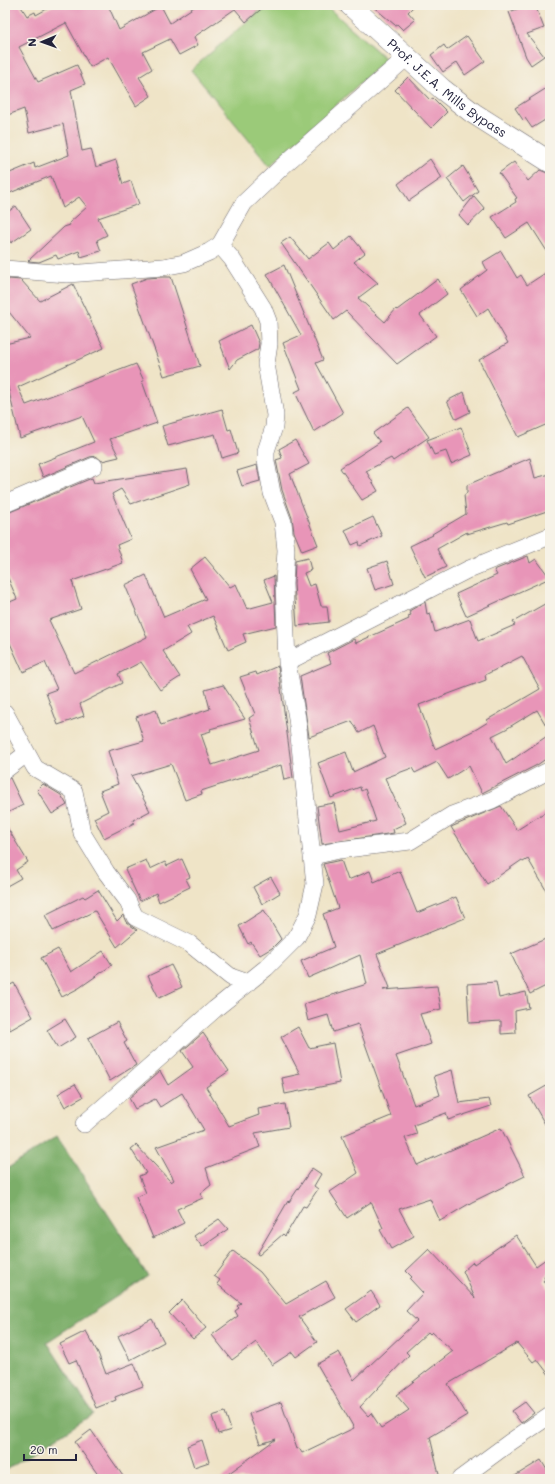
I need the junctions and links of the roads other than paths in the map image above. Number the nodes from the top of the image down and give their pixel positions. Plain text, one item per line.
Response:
1 (350, 5) edge
2 (408, 56) junction
3 (550, 162) edge
4 (220, 246) junction
5 (5, 270) edge
6 (94, 466) dead end
7 (5, 504) edge
8 (550, 536) edge
9 (287, 662) junction
10 (5, 713) edge
11 (26, 754) junction
12 (5, 770) edge
13 (546, 772) dead end
14 (313, 856) junction
15 (248, 983) junction
16 (84, 1124) dead end
17 (550, 1415) edge
18 (460, 1479) edge

1 - 2 street, Prof. J.E.A. Mills Bypass
2 - 3 street, Prof. J.E.A. Mills Bypass
2 - 4 street
4 - 5 street
4 - 9 street
6 - 7 street
8 - 9 street
9 - 14 street
10 - 11 street
11 - 12 street
11 - 15 street
13 - 14 street
14 - 15 street
15 - 16 street
17 - 18 street

